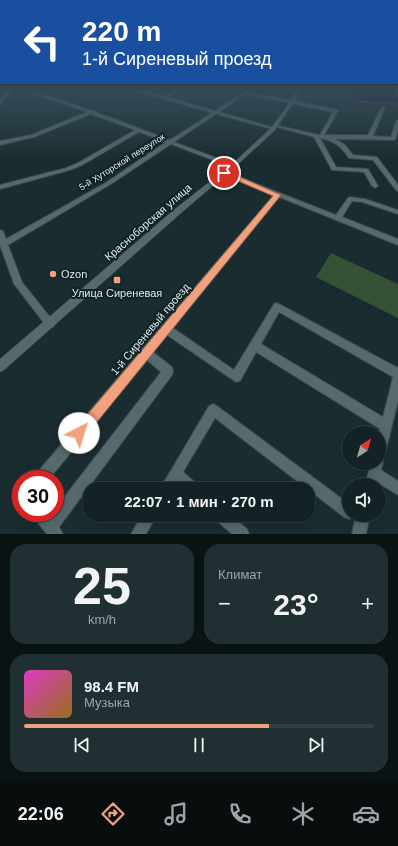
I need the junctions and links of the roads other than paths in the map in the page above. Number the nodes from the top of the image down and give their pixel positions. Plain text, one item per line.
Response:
1 (91, 112) joint
2 (216, 112) joint
3 (285, 112) edge
4 (335, 112) edge
5 (381, 112) edge
6 (398, 120) edge
7 (274, 128) junction
8 (139, 130) junction
9 (318, 136) junction
10 (328, 137) junction
11 (370, 137) junction
12 (396, 140) edge
13 (171, 142) junction
14 (0, 143) edge
15 (233, 166) junction
16 (224, 173) junction
17 (375, 186) dead end
18 (0, 187) edge
19 (398, 189) edge
20 (278, 195) junction
21 (398, 212) edge
22 (338, 218) junction
23 (0, 233) edge
24 (398, 242) edge
25 (3, 244) junction
26 (50, 324) junction
27 (166, 328) junction
28 (255, 346) junction
29 (146, 353) junction
30 (0, 366) edge
31 (398, 374) edge
32 (398, 379) edge
33 (386, 426) joint
34 (48, 470) edge
35 (175, 474) junction
36 (374, 474) edge
37 (170, 482) edge
38 (184, 482) edge
39 (398, 489) edge
40 (342, 507) edge
41 (46, 522) edge
42 (146, 522) edge
43 (229, 522) edge
44 (53, 531) edge
45 (138, 534) edge
46 (242, 534) edge

1 - 8 street
1 - 14 street
2 - 7 street
2 - 13 street, 5-й Хуторской переулок
3 - 7 street, Красноборская улица
4 - 9 street
5 - 11 street
6 - 12 street
7 - 9 street
7 - 15 street, Красноборская улица
8 - 13 street
8 - 18 street
9 - 10 street
9 - 17 street
10 - 11 street
10 - 19 street
11 - 12 street
13 - 15 street
13 - 25 street, 5-й Хуторской переулок
15 - 16 street, Красноборская улица
16 - 20 street
16 - 26 street, Красноборская улица
20 - 22 street
20 - 27 street, 1-й Сиреневый проезд
21 - 22 street
22 - 24 street
23 - 25 street
25 - 26 street
26 - 30 street, Красноборская улица
27 - 28 street
27 - 29 street, 1-й Сиреневый проезд
28 - 31 street
28 - 33 street
29 - 34 street, 1-й Сиреневый проезд
29 - 44 street
32 - 33 street
35 - 37 street
35 - 38 street
35 - 40 street
36 - 39 street
41 - 44 street
42 - 45 street
43 - 46 street

